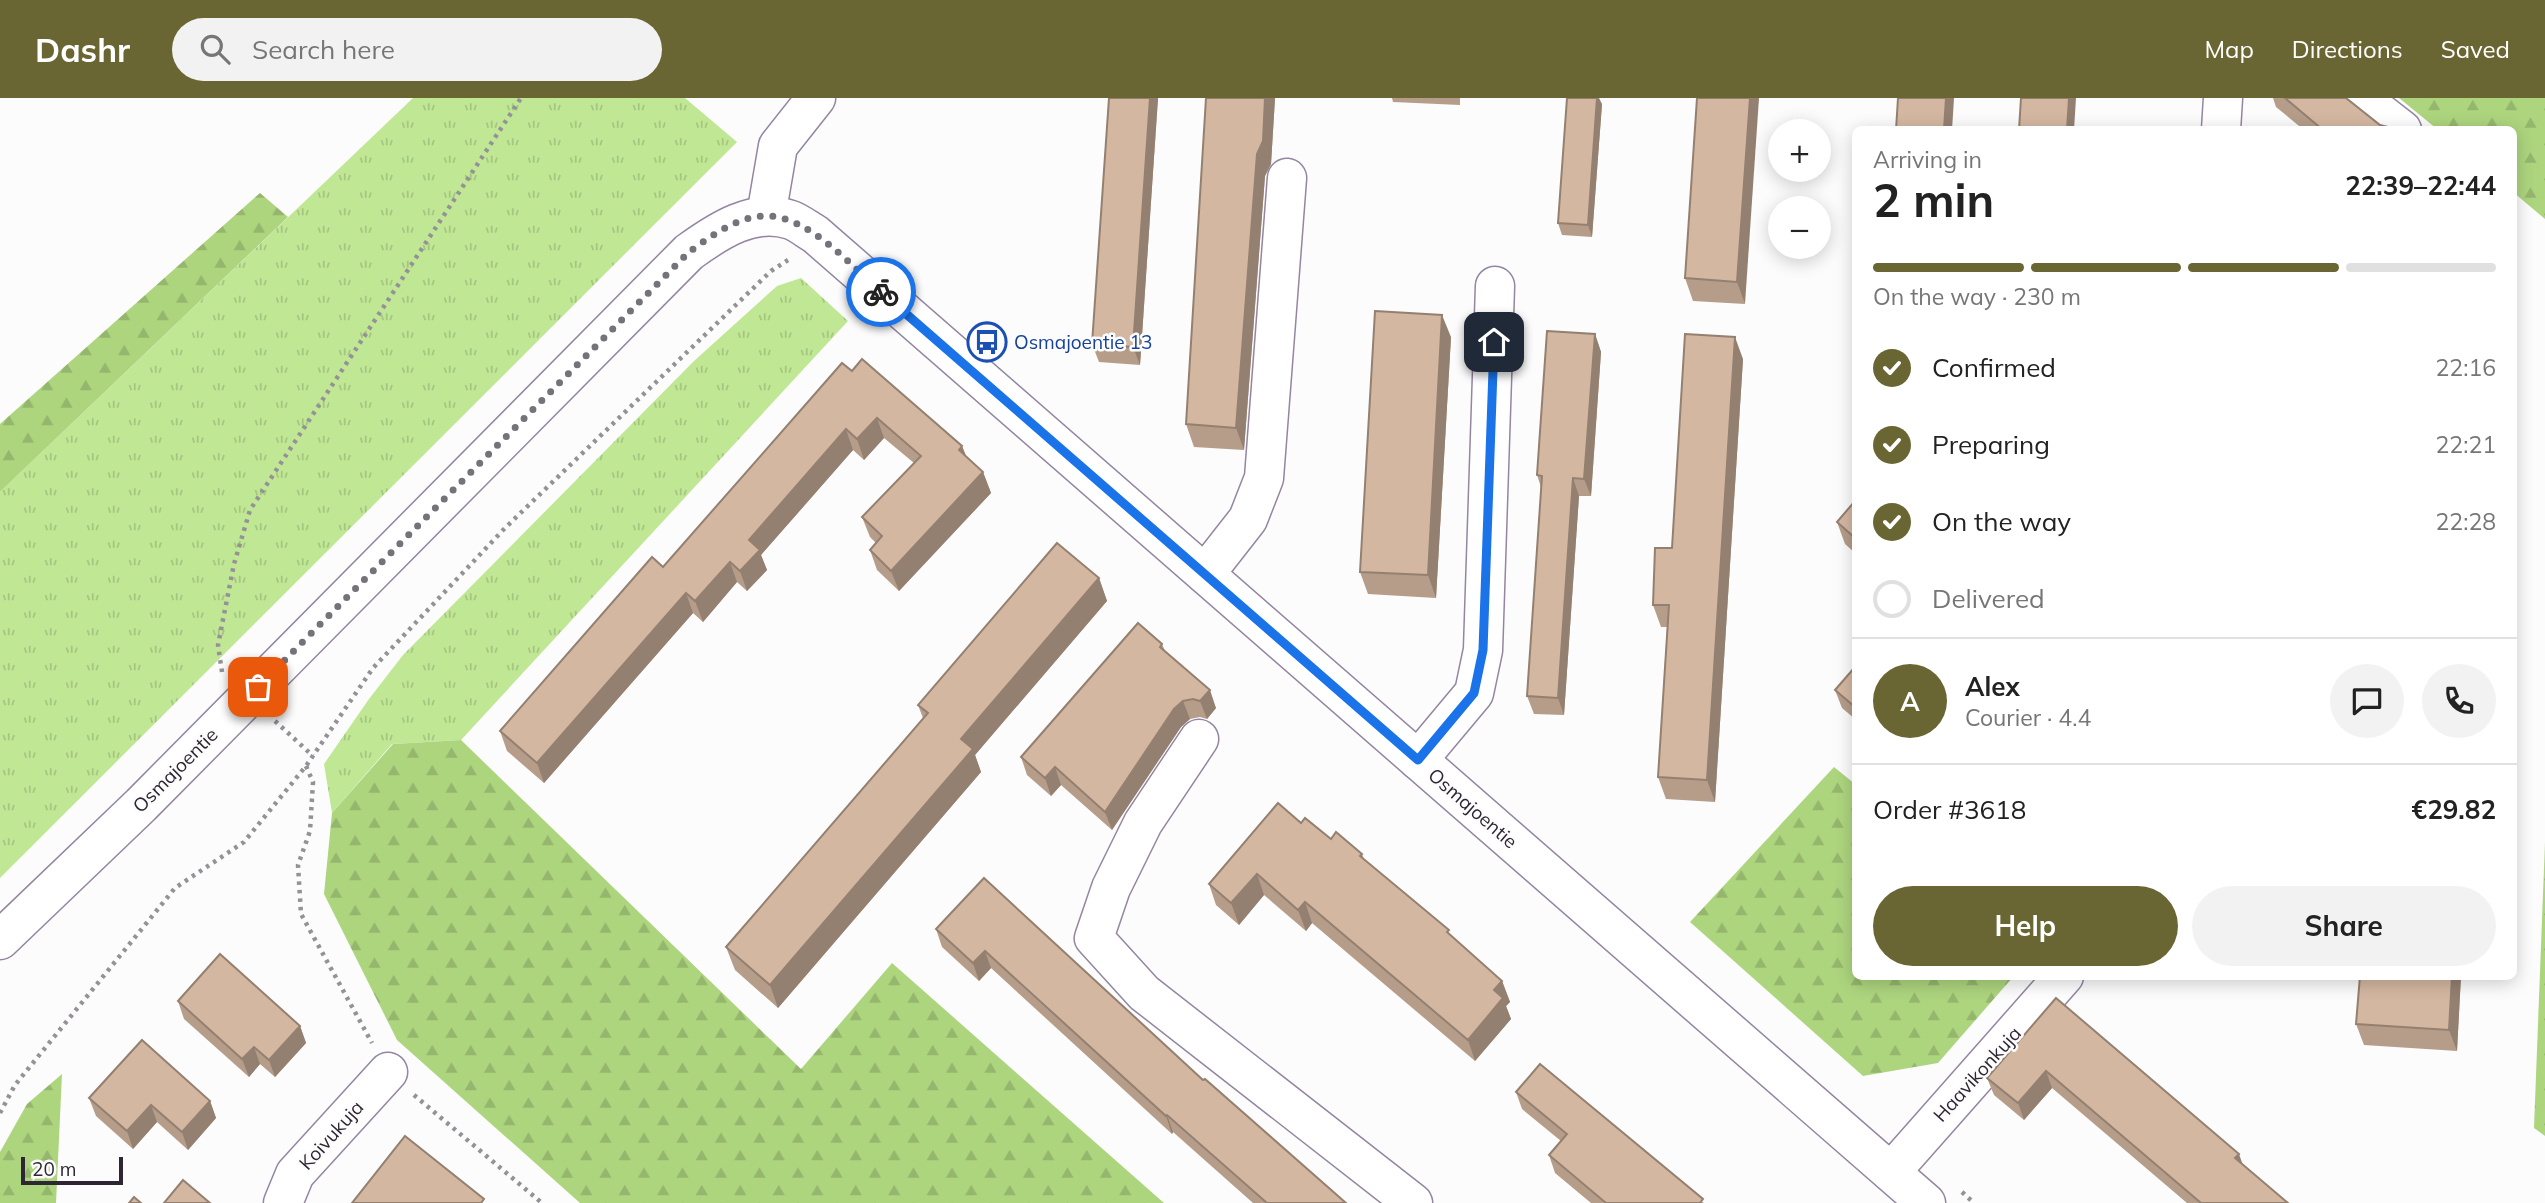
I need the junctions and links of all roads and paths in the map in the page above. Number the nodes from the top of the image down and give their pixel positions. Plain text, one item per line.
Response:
1 (521, 98) edge
2 (816, 98) edge
3 (2223, 98) edge
4 (2361, 98) edge
5 (2221, 126) edge
6 (2397, 126) edge
7 (1287, 178) dead end
8 (766, 216) junction
9 (781, 265) dead end
10 (1496, 286) dead end
11 (1205, 574) junction
12 (222, 673) dead end
13 (272, 718) dead end
14 (1199, 739) dead end
15 (313, 756) junction
16 (1418, 760) junction
17 (306, 766) junction
18 (0, 940) edge
19 (2060, 980) edge
20 (388, 1072) junction
21 (0, 1114) edge
22 (1891, 1172) junction
23 (283, 1203) edge
24 (542, 1203) edge
25 (1413, 1203) edge
26 (1927, 1203) edge

1 - 12 path
2 - 8 street
3 - 5 street
4 - 6 street
7 - 11 street
8 - 11 street, Osmajoentie
8 - 18 street, Osmajoentie
9 - 15 path
10 - 16 street
11 - 16 street, Osmajoentie
13 - 15 path
14 - 25 street
15 - 17 path
16 - 22 street, Osmajoentie
17 - 20 path
17 - 21 path
19 - 22 street, Haavikonkuja
20 - 23 street, Koivukuja
20 - 24 path
22 - 26 street, Osmajoentie

